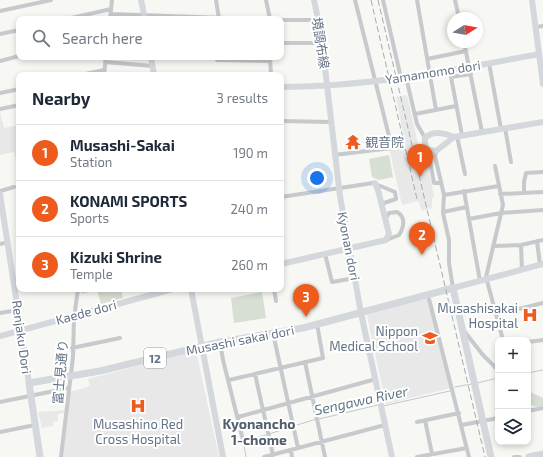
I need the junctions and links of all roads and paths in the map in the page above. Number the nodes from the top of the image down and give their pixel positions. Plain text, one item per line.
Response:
1 (50, 0) edge
2 (112, 0) edge
3 (141, 0) edge
4 (216, 0) edge
5 (266, 0) edge
6 (314, 0) edge
7 (355, 0) edge
8 (384, 0) edge
9 (417, 0) edge
10 (455, 0) edge
11 (533, 0) edge
12 (0, 11) edge
13 (111, 11) junction
14 (458, 12) edge
15 (84, 16) edge
16 (110, 16) edge
17 (138, 16) edge
18 (144, 16) edge
19 (219, 16) edge
20 (269, 16) edge
21 (284, 20) edge
22 (318, 20) junction
23 (543, 26) edge
24 (536, 27) junction
25 (16, 31) edge
26 (0, 34) edge
27 (540, 41) edge
28 (284, 43) edge
29 (322, 43) junction
30 (465, 48) edge
31 (466, 51) junction
32 (539, 54) junction
33 (16, 57) edge
34 (427, 59) junction
35 (151, 60) edge
36 (270, 60) edge
37 (0, 61) edge
38 (105, 62) joint
39 (489, 63) junction
40 (152, 66) junction
41 (469, 67) junction
42 (104, 72) edge
43 (153, 72) edge
44 (271, 72) edge
45 (429, 74) junction
46 (471, 74) junction
47 (542, 76) edge
48 (404, 78) junction
49 (376, 82) junction
50 (543, 84) edge
51 (327, 86) junction
52 (284, 87) edge
53 (16, 90) edge
54 (0, 93) edge
55 (16, 106) edge
56 (456, 106) junction
57 (0, 109) edge
58 (436, 110) junction
59 (415, 114) junction
60 (284, 121) edge
61 (330, 122) junction
62 (543, 122) edge
63 (503, 128) junction
64 (482, 132) junction
65 (455, 136) junction
66 (425, 138) junction
67 (428, 150) junction
68 (436, 151) junction
69 (334, 155) junction
70 (511, 162) dead end
71 (495, 166) dead end
72 (543, 172) edge
73 (465, 174) dead end
74 (375, 183) junction
75 (441, 183) junction
76 (499, 186) junction
77 (14, 187) dead end
78 (339, 189) junction
79 (464, 191) junction
80 (0, 192) edge
81 (543, 192) edge
82 (524, 193) junction
83 (444, 194) junction
84 (500, 194) junction
85 (284, 197) edge
86 (381, 204) junction
87 (467, 207) junction
88 (543, 210) edge
89 (443, 212) junction
90 (501, 213) junction
91 (386, 218) junction
92 (469, 219) junction
93 (3, 230) edge
94 (389, 234) junction
95 (396, 237) junction
96 (543, 240) edge
97 (537, 241) junction
98 (8, 242) junction
99 (383, 242) junction
100 (0, 244) edge
101 (521, 245) junction
102 (493, 246) junction
103 (349, 249) junction
104 (325, 254) junction
105 (284, 263) edge
106 (542, 265) edge
107 (522, 270) junction
108 (16, 278) edge
109 (355, 278) junction
110 (483, 280) junction
111 (453, 288) junction
112 (17, 292) edge
113 (78, 292) edge
114 (162, 292) edge
115 (191, 292) edge
116 (274, 292) edge
117 (428, 295) junction
118 (276, 301) dead end
119 (543, 303) edge
120 (18, 310) junction
121 (515, 310) dead end
122 (361, 312) junction
123 (0, 313) edge
124 (74, 315) junction
125 (316, 324) junction
126 (461, 326) junction
127 (21, 330) junction
128 (273, 333) junction
129 (0, 336) edge
130 (502, 337) edge
131 (120, 338) dead end
132 (543, 340) edge
133 (220, 342) junction
134 (531, 342) edge
135 (200, 346) junction
136 (72, 348) junction
137 (305, 362) junction
138 (495, 367) edge
139 (280, 368) junction
140 (255, 374) junction
141 (71, 376) junction
142 (376, 379) junction
143 (229, 380) junction
144 (29, 383) junction
145 (69, 388) junction
146 (31, 395) junction
147 (312, 396) junction
148 (0, 402) edge
149 (288, 403) junction
150 (543, 408) edge
151 (263, 410) junction
152 (531, 410) edge
153 (459, 413) junction
154 (238, 417) junction
155 (495, 419) edge
156 (425, 420) junction
157 (483, 421) junction
158 (417, 422) dead end
159 (36, 424) junction
160 (385, 425) junction
161 (462, 425) junction
162 (0, 432) edge
163 (243, 440) dead end
164 (322, 441) junction
165 (298, 448) junction
166 (467, 448) junction
167 (291, 450) junction
168 (273, 454) junction
169 (432, 454) junction
170 (543, 454) edge
171 (40, 457) edge
172 (61, 457) edge
173 (223, 457) edge
174 (264, 457) edge
175 (292, 457) edge
176 (325, 457) edge
177 (392, 457) edge
178 (418, 457) edge
179 (469, 457) edge
180 (491, 457) edge
181 (514, 457) edge
182 (520, 457) edge
183 (529, 457) edge

1 - 12 street
2 - 13 street
3 - 18 street
4 - 19 street
5 - 20 street
6 - 22 street, 境調布線
7 - 49 street
8 - 48 street
9 - 34 street
10 - 14 street
11 - 24 street
13 - 15 street
13 - 16 street
13 - 17 street
21 - 22 street
22 - 29 street, 境調布線
23 - 24 street
24 - 27 street
25 - 26 street
27 - 32 street
28 - 29 street
29 - 51 street, 境調布線
30 - 31 street
31 - 34 street
31 - 41 street
32 - 39 street, Yamamomo dori
32 - 47 street
33 - 37 street
34 - 45 street
35 - 40 street
36 - 44 street
38 - 40 street
38 - 42 street
39 - 41 street, Yamamomo dori
39 - 63 street
40 - 43 street
41 - 45 street, Yamamomo dori
41 - 46 street
45 - 48 street, Yamamomo dori
45 - 58 street
46 - 56 street
46 - 64 street
47 - 50 street
48 - 49 street, Yamamomo dori
48 - 59 street
49 - 51 street, Yamamomo dori
49 - 69 street
51 - 52 street
51 - 61 street, Kyonan dori
53 - 54 street
55 - 57 street
56 - 58 street
56 - 65 street
58 - 59 street
59 - 66 street
60 - 61 street
61 - 69 street, Kyonan dori
62 - 63 street
63 - 64 street
63 - 70 street
64 - 65 street
65 - 66 street
65 - 68 street
65 - 73 street
66 - 67 street
67 - 68 street
67 - 75 street
68 - 75 street
69 - 78 street, Kyonan dori
71 - 76 street
72 - 82 street
74 - 78 street
74 - 86 street
74 - 86 street
75 - 83 street
76 - 79 street
76 - 84 street
77 - 80 street
78 - 85 street
78 - 103 street, Kyonan dori
79 - 83 street
79 - 87 street
80 - 93 street, Renjaku Dori
81 - 82 street
82 - 84 street
83 - 89 street
84 - 90 street
86 - 91 street
87 - 89 street
87 - 92 street
88 - 90 street
89 - 111 street
90 - 92 street
90 - 102 street
91 - 94 street
91 - 95 street
92 - 110 street
93 - 98 street, Renjaku Dori
94 - 95 street
94 - 99 street
95 - 99 street
96 - 97 street
97 - 101 street
97 - 106 street
98 - 100 street
98 - 108 street, Renjaku Dori
99 - 103 street
101 - 102 street
101 - 107 street
102 - 110 street
103 - 104 street
103 - 109 street, Kyonan dori
104 - 105 street
104 - 109 street
106 - 107 street, Musashi sakai dori
107 - 110 street, Musashi sakai dori
109 - 122 street, Kyonan dori
110 - 111 street, Musashi sakai dori
110 - 130 street
111 - 117 main road, Musashi sakai dori / 12
111 - 126 main road
112 - 120 street, Renjaku Dori
113 - 124 street, 富士見通り
114 - 124 street, Kaede dori
115 - 135 street
116 - 118 street
117 - 122 main road, Musashi sakai dori / 12
117 - 153 street
119 - 121 street
120 - 123 street
120 - 127 street, Renjaku Dori
122 - 125 main road, Musashi sakai dori / 12
122 - 142 street, Kyonan dori
124 - 127 street, Kaede dori
124 - 136 street, 富士見通り
125 - 128 main road, Musashi sakai dori / 12
125 - 137 street
126 - 138 street
126 - 157 main road
127 - 129 street, Kaede dori
127 - 144 street, Renjaku Dori
128 - 133 main road, Musashi sakai dori / 12
128 - 139 street
131 - 136 street
132 - 134 street
133 - 135 main road, Musashi sakai dori / 12
133 - 143 street
135 - 141 main road, Musashi sakai dori / 12
135 - 173 street
136 - 141 street, 富士見通り
137 - 139 street
137 - 147 street
139 - 140 street
139 - 149 street
140 - 143 street
140 - 151 street
141 - 144 main road, Musashi sakai dori / 12
141 - 145 street, 富士見通り
142 - 147 street
142 - 160 street, Kyonan dori
143 - 154 street
144 - 146 main road, Renjaku Dori
145 - 146 street
145 - 172 street, 富士見通り
146 - 148 street
146 - 159 main road, Renjaku Dori
147 - 149 street
147 - 164 street
149 - 151 street
149 - 165 street
150 - 152 street
151 - 154 street
151 - 168 street
153 - 156 street
153 - 161 street
154 - 163 street
155 - 157 street
156 - 158 street
156 - 169 street
157 - 161 street
157 - 180 main road
159 - 162 street
159 - 171 main road, Renjaku Dori
160 - 164 street
160 - 177 street, Kyonan dori
161 - 166 street
164 - 165 street
164 - 176 street
165 - 167 street
166 - 169 street
166 - 179 street
167 - 168 street
167 - 175 street
168 - 174 street
169 - 178 street
170 - 183 main road
181 - 182 street

